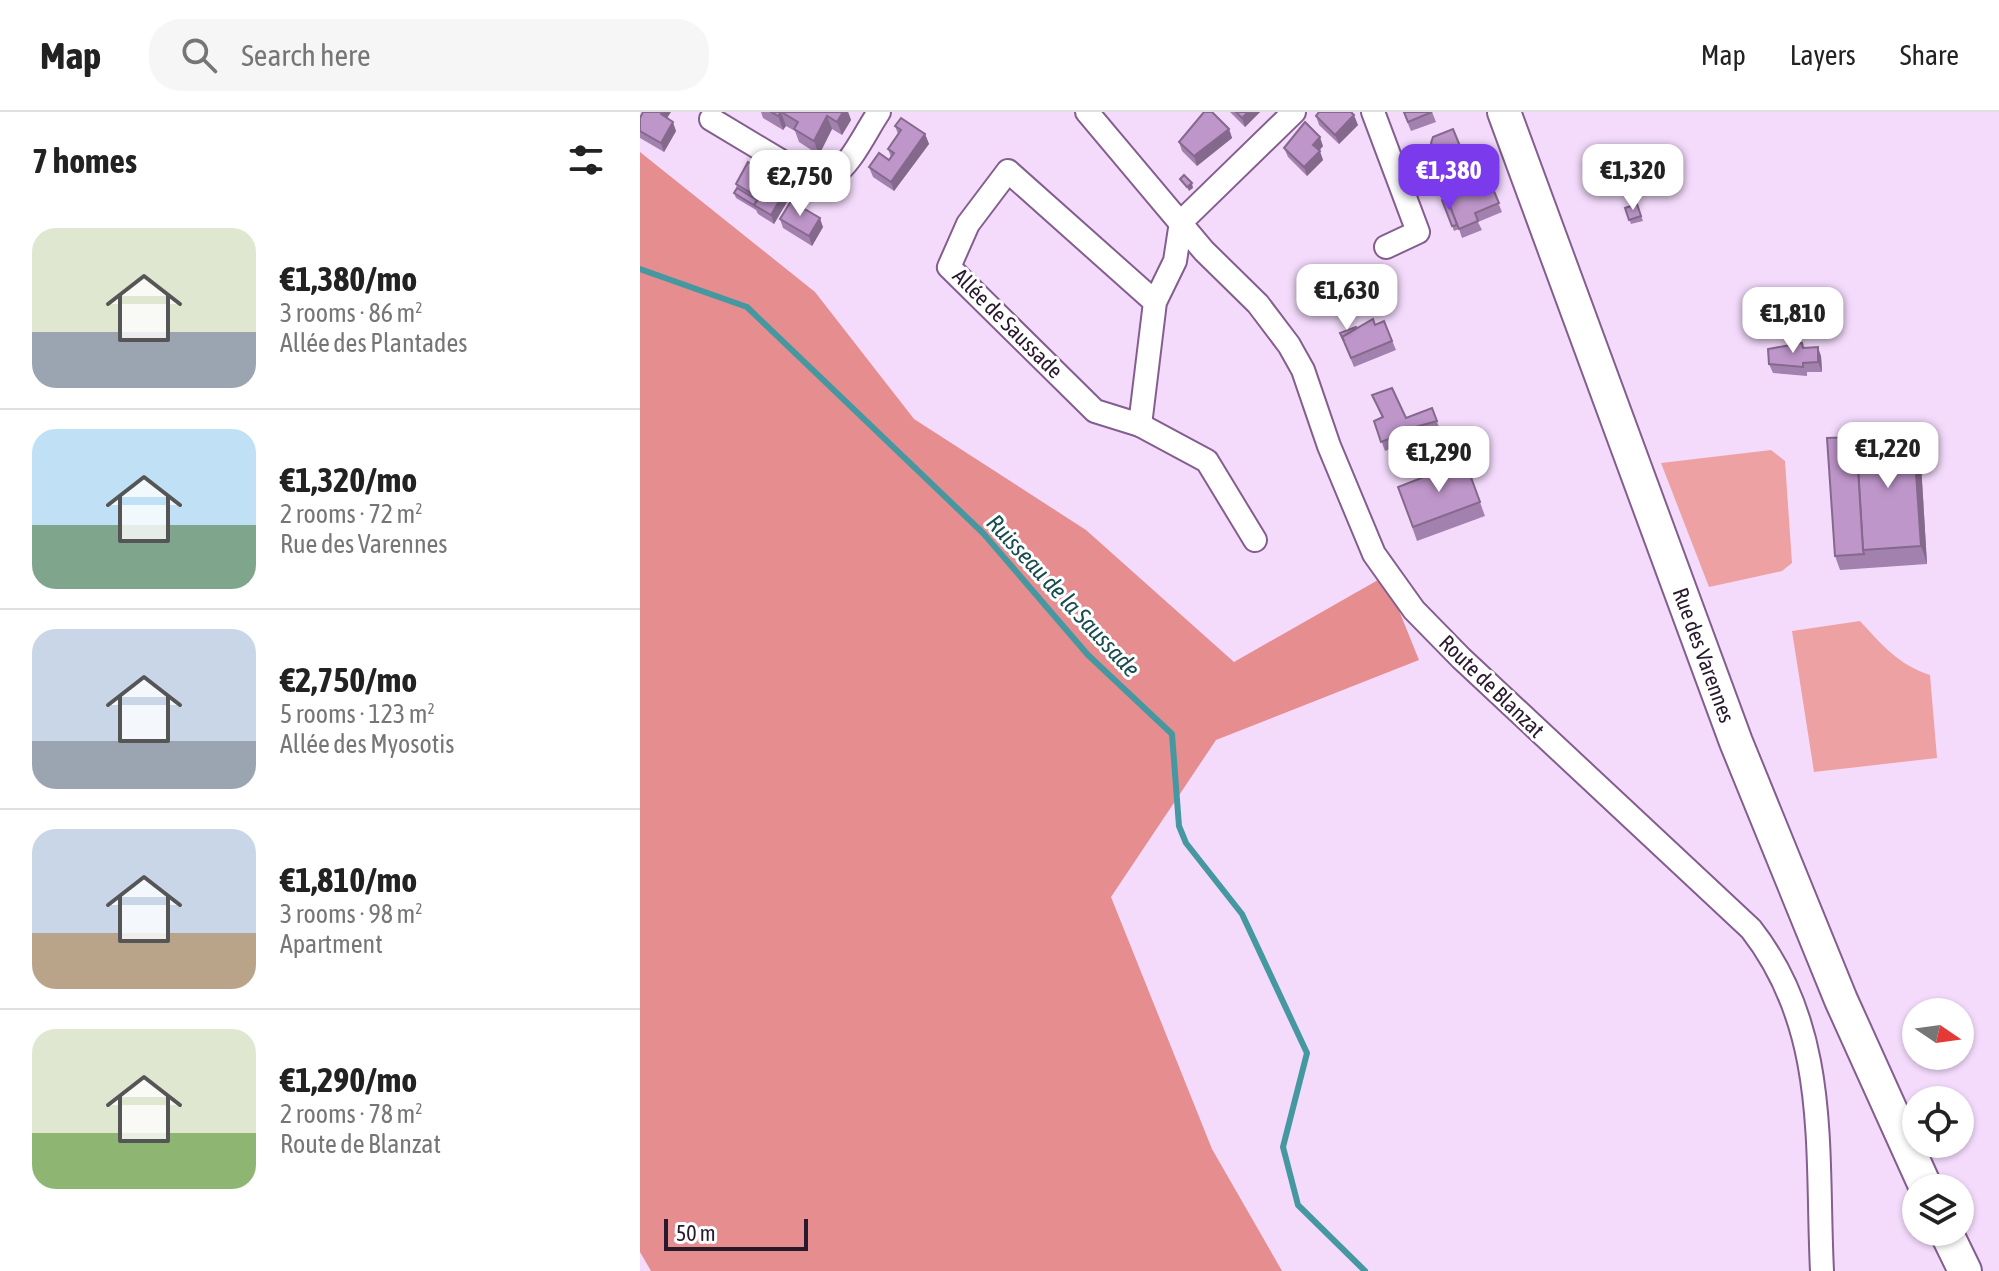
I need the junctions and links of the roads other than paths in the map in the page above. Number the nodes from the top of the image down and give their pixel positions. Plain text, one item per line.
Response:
1 (879, 112) edge
2 (1087, 112) edge
3 (1294, 112) edge
4 (1373, 112) edge
5 (1504, 112) edge
6 (711, 119) dead end
7 (1181, 222) junction
8 (1386, 247) dead end
9 (1155, 302) junction
10 (1140, 425) junction
11 (1255, 540) dead end
12 (1920, 1174) edge
13 (1953, 1246) edge
14 (1822, 1271) edge
15 (1965, 1271) edge

1 - 6 street
2 - 7 street, Route de Blanzat
3 - 7 street
4 - 8 street
5 - 12 main road, Rue des Varennes
7 - 9 street
7 - 14 street, Route de Blanzat
9 - 10 street
9 - 10 street, Allée de Saussade
10 - 11 street
13 - 15 main road

